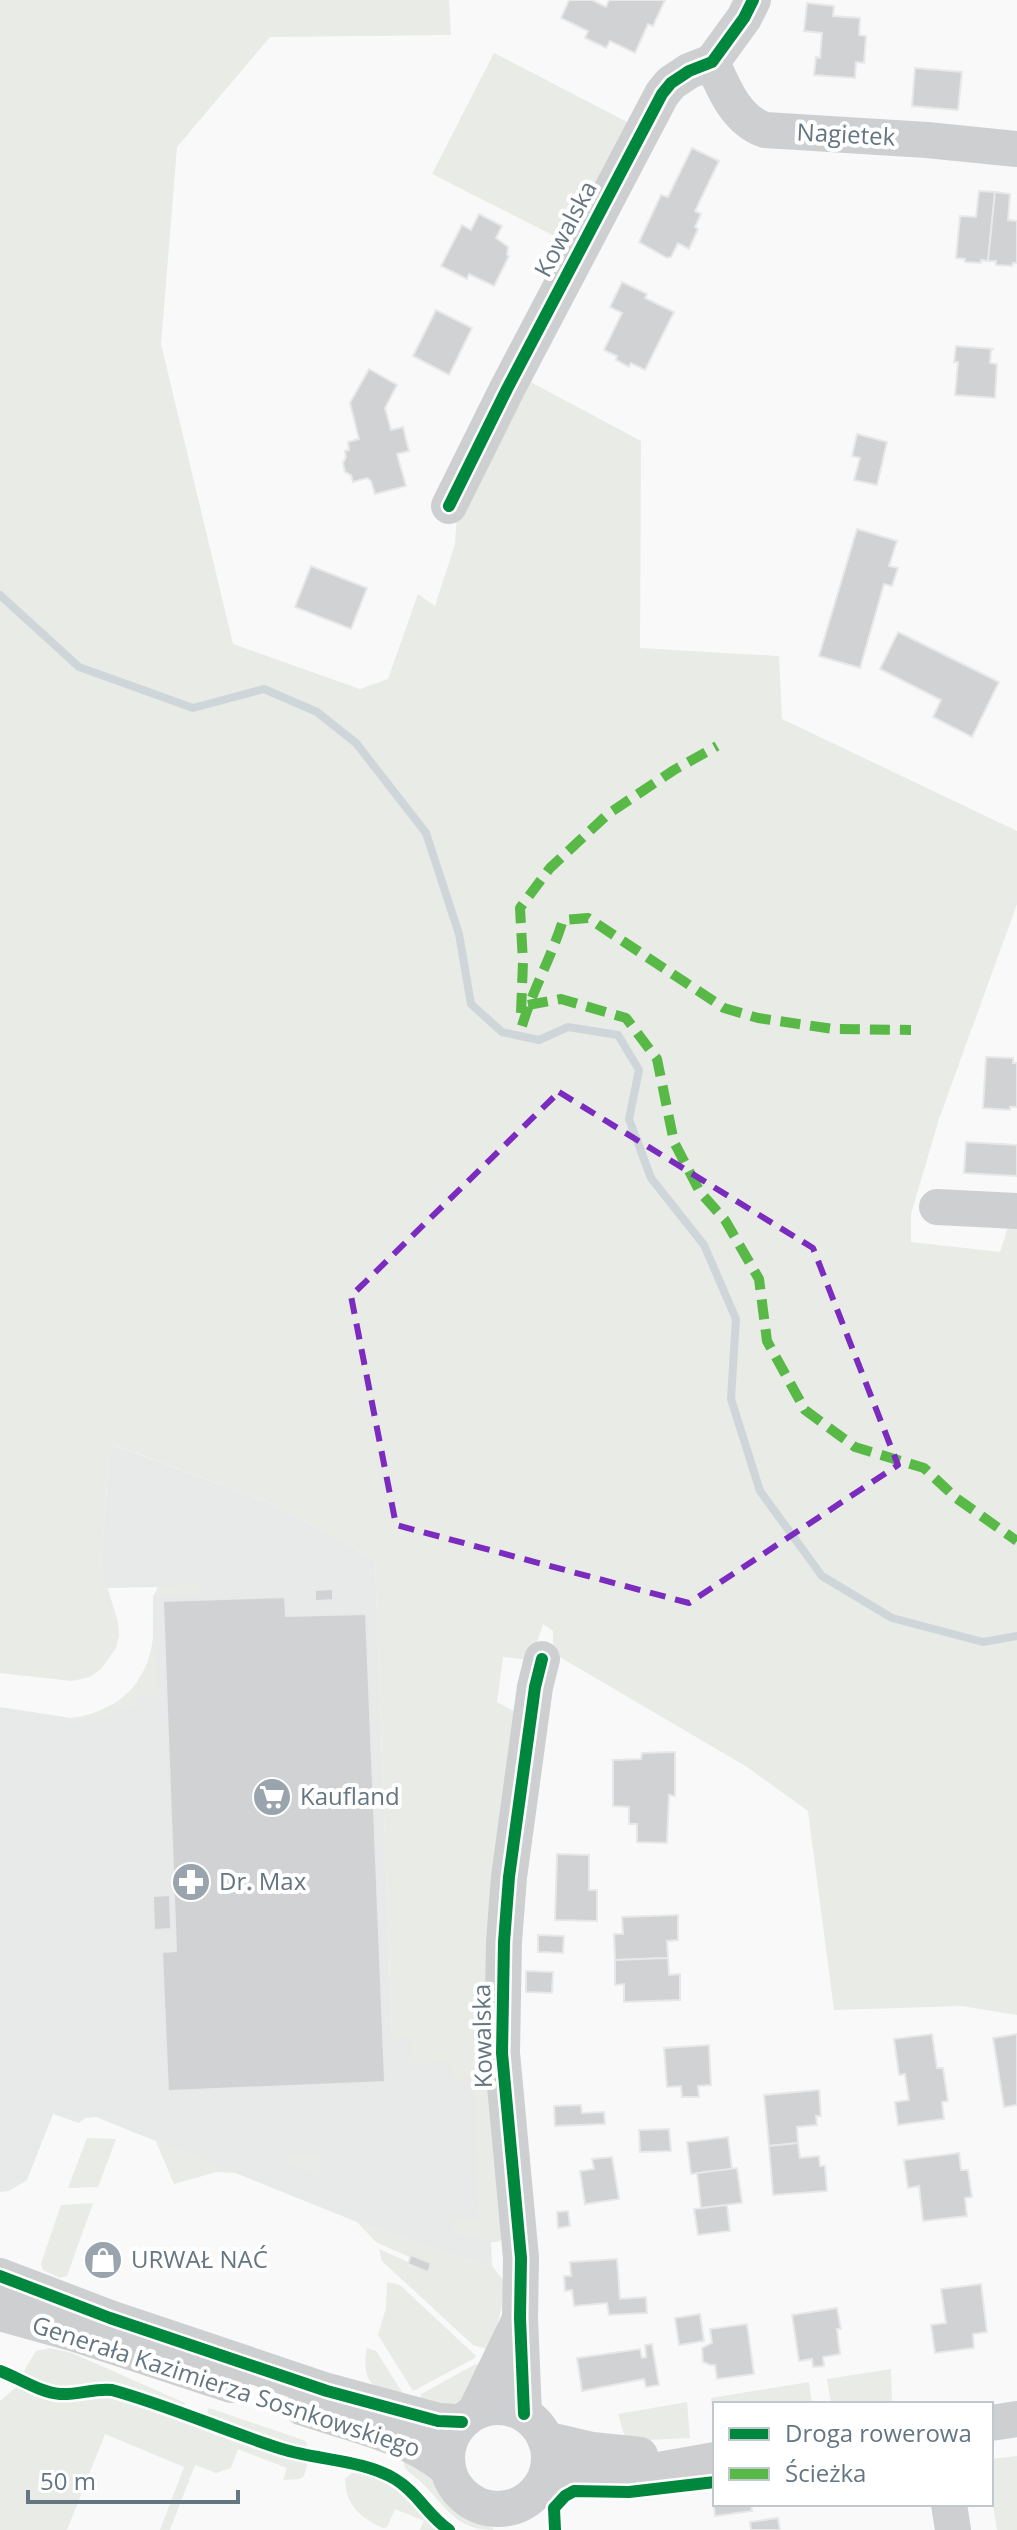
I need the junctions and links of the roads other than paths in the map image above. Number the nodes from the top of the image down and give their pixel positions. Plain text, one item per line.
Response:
1 (753, 0) edge
2 (712, 62) junction
3 (1017, 149) edge
4 (449, 506) dead end
5 (937, 1207) dead end
6 (1017, 1211) edge
7 (542, 1659) dead end
8 (0, 2276) edge
9 (0, 2313) edge
10 (520, 2318) junction
11 (468, 2417) junction
12 (1017, 2419) edge
13 (993, 2423) edge
14 (708, 2461) edge
15 (448, 2469) junction
16 (527, 2485) edge
17 (949, 2506) edge
18 (953, 2530) edge

1 - 2 street, Kowalska
2 - 3 street, Nagietek
2 - 4 street, Kowalska
5 - 6 street
7 - 10 street, Kowalska
8 - 11 street, Generała Kazimierza Sosnkowskiego
9 - 15 street, Generała Kazimierza Sosnkowskiego
10 - 11 street, Kowalska
10 - 16 street, Kowalska
11 - 15 street
11 - 16 street
12 - 13 street
14 - 16 street
15 - 16 street
17 - 18 street

